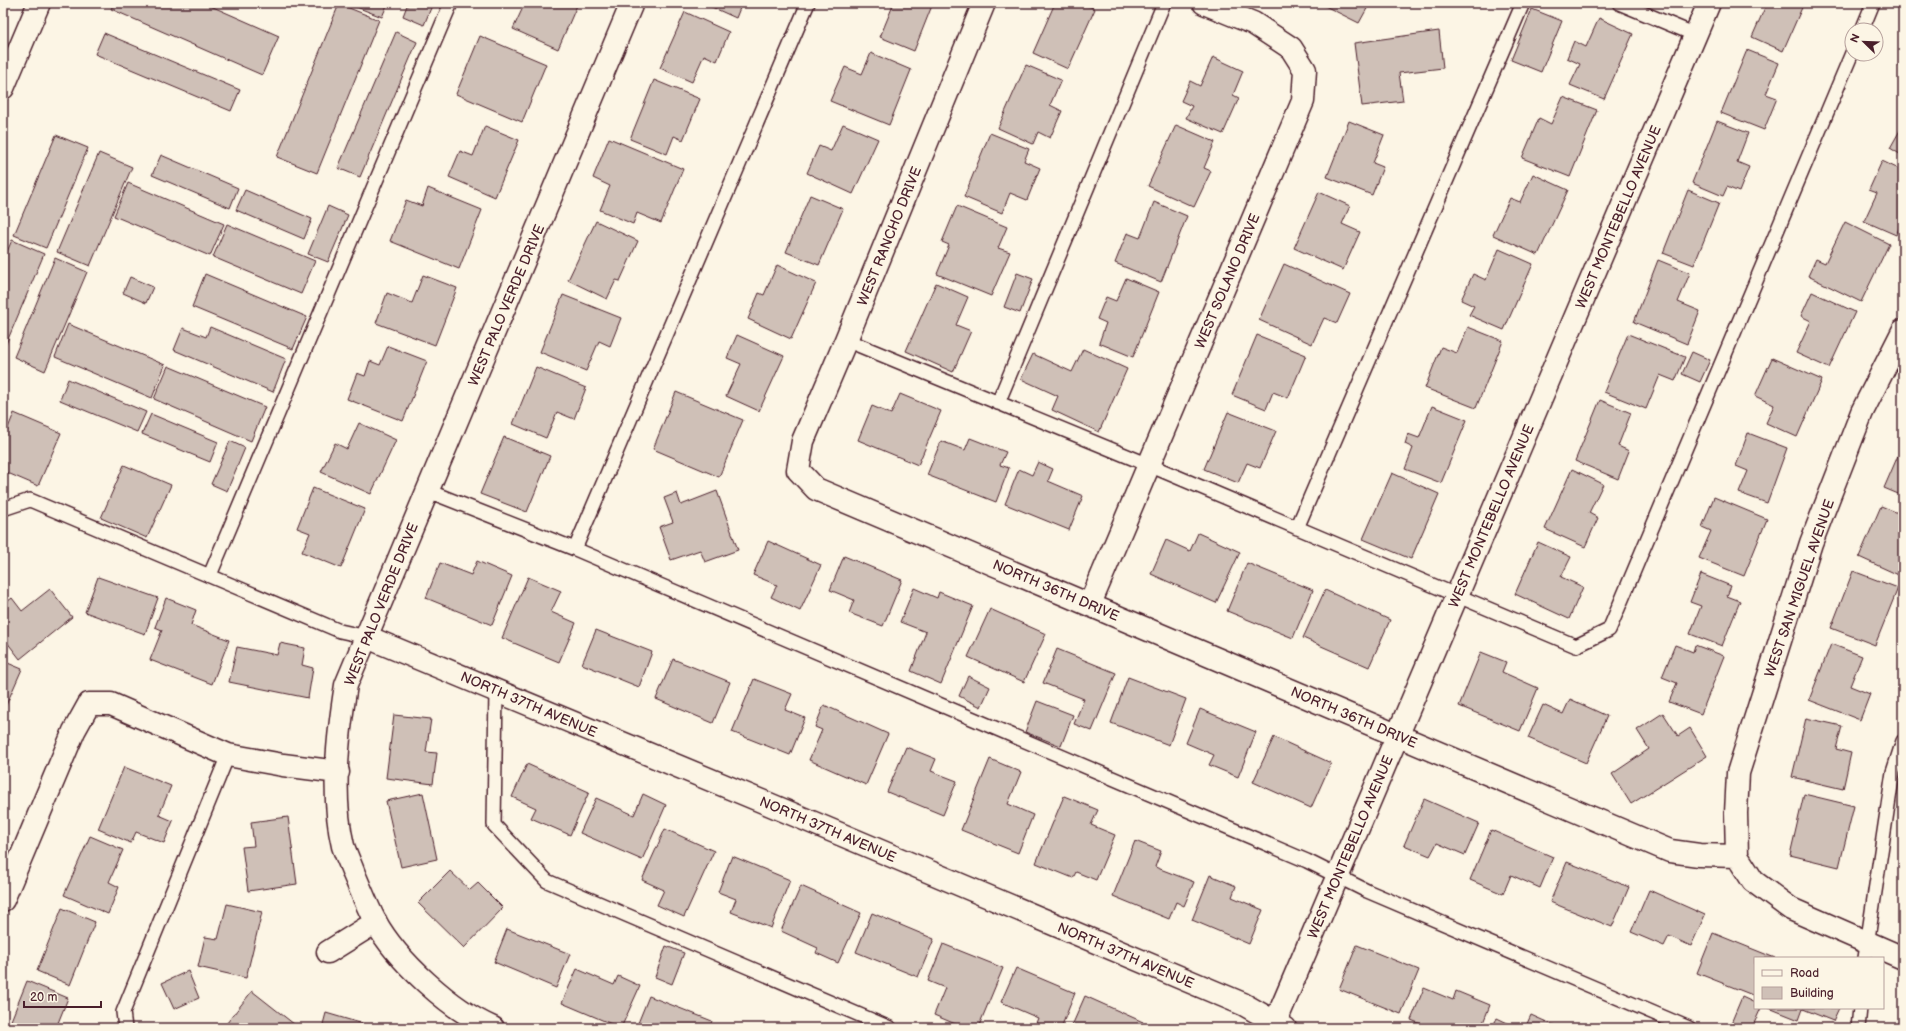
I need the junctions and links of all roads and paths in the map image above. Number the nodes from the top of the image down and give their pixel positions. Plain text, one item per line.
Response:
1 (39, 3) edge
2 (451, 3) edge
3 (632, 3) edge
4 (808, 3) edge
5 (984, 3) edge
6 (1164, 3) edge
7 (1204, 3) edge
8 (1523, 3) edge
9 (1619, 3) edge
10 (1709, 3) edge
11 (1873, 3) edge
12 (1865, 22) edge
13 (1696, 35) junction
14 (1848, 62) edge
15 (3, 88) edge
16 (1903, 330) edge
17 (846, 340) junction
18 (998, 403) junction
19 (1149, 465) junction
20 (798, 470) joint
21 (428, 491) junction
22 (3, 509) edge
23 (1297, 528) junction
24 (575, 549) junction
25 (210, 575) junction
26 (1457, 596) junction
27 (1090, 604) junction
28 (367, 637) junction
29 (496, 690) junction
30 (1398, 735) junction
31 (1903, 741) edge
32 (228, 755) junction
33 (338, 772) junction
34 (1737, 856) junction
35 (1338, 877) junction
36 (3, 900) edge
37 (376, 922) junction
38 (1866, 950) edge
39 (328, 952) dead end
40 (1903, 958) edge
41 (1860, 1009) edge
42 (1278, 1026) edge
43 (125, 1028) edge
44 (493, 1028) edge
45 (890, 1028) edge
46 (1689, 1028) edge
47 (1858, 1028) edge

1 - 15 street
2 - 25 lane
3 - 21 street, WEST PALO VERDE DRIVE
4 - 24 lane
5 - 17 street, WEST RANCHO DRIVE
6 - 18 lane
7 - 19 street, WEST SOLANO DRIVE
8 - 23 lane
9 - 13 lane
10 - 13 street, WEST MONTEBELLO AVENUE
11 - 12 lane
13 - 26 street, WEST MONTEBELLO AVENUE
14 - 26 lane
16 - 34 street, WEST SAN MIGUEL AVENUE
17 - 18 lane
17 - 20 street, WEST RANCHO DRIVE
18 - 19 lane
19 - 23 lane
19 - 27 street, WEST SOLANO DRIVE
20 - 27 street, NORTH 36TH DRIVE
21 - 24 lane
21 - 28 street, WEST PALO VERDE DRIVE
22 - 25 lane
23 - 26 lane
24 - 35 lane
25 - 28 lane
26 - 30 street, WEST MONTEBELLO AVENUE
27 - 30 street, NORTH 36TH DRIVE
28 - 29 street, NORTH 37TH AVENUE
28 - 33 street, WEST PALO VERDE DRIVE
29 - 42 street, NORTH 37TH AVENUE
29 - 45 lane
30 - 34 street, NORTH 36TH DRIVE
30 - 35 street, WEST MONTEBELLO AVENUE
31 - 38 lane
32 - 33 street
32 - 36 street
32 - 43 lane
33 - 37 street, WEST PALO VERDE DRIVE
34 - 38 street
35 - 42 street, WEST MONTEBELLO AVENUE
35 - 46 lane
37 - 39 street
37 - 44 street, WEST PALO VERDE DRIVE
38 - 40 street
41 - 47 lane

